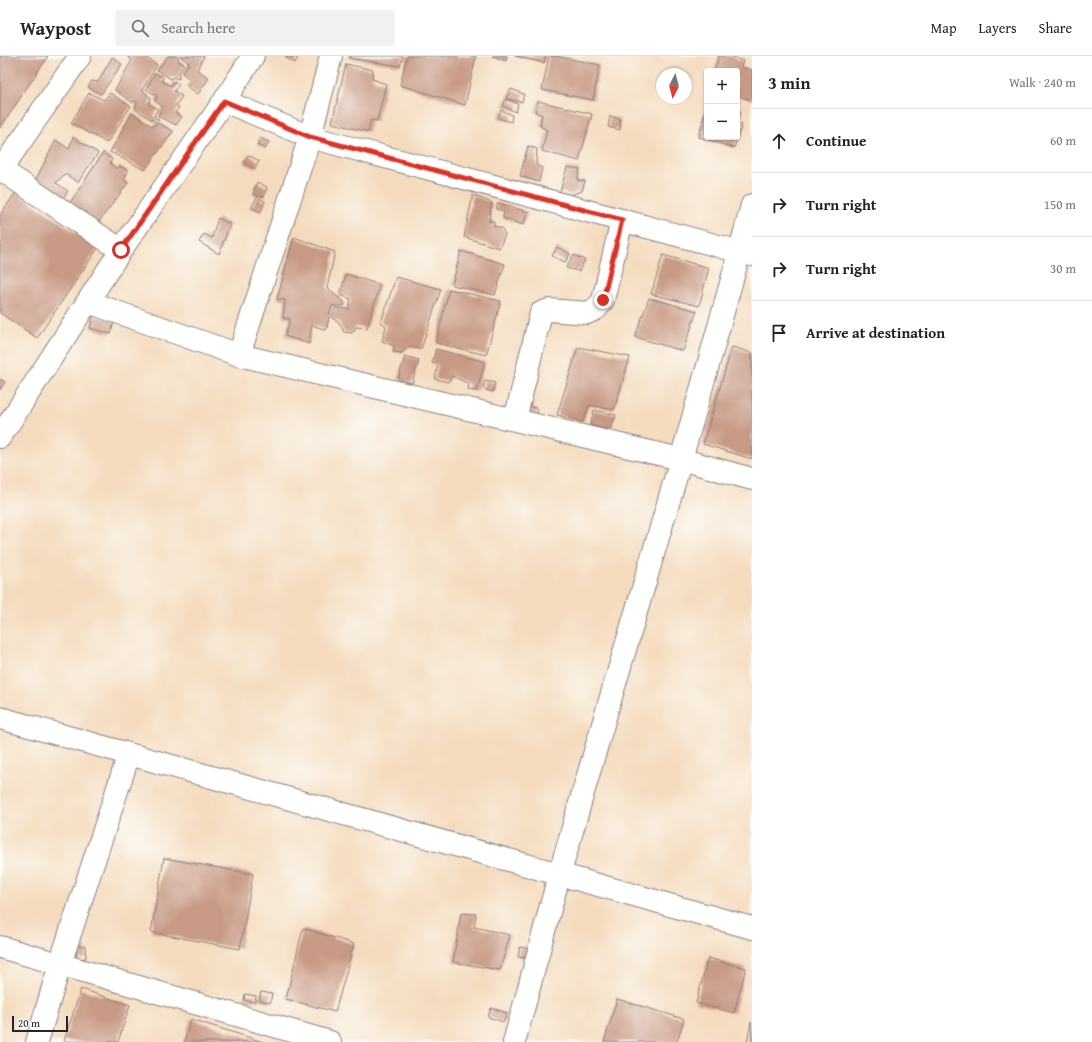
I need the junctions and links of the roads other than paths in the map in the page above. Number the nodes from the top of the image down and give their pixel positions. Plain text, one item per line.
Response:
1 (80, 56) edge
2 (253, 56) edge
3 (331, 56) edge
4 (224, 101) junction
5 (310, 137) junction
6 (0, 170) edge
7 (752, 205) edge
8 (622, 220) junction
9 (121, 250) junction
10 (746, 253) edge
11 (88, 302) junction
12 (239, 355) junction
13 (515, 420) junction
14 (0, 437) edge
15 (680, 459) junction
16 (752, 479) edge
17 (0, 718) edge
18 (129, 754) junction
19 (560, 874) junction
20 (752, 928) edge
21 (0, 947) edge
22 (60, 964) junction
23 (37, 1042) edge
24 (330, 1042) edge
25 (514, 1042) edge

1 - 6 street
2 - 4 street
3 - 5 street
4 - 5 street
4 - 9 street
5 - 8 street
5 - 12 street
6 - 9 street
7 - 10 street
8 - 10 street
8 - 13 street
9 - 11 street
10 - 15 street
11 - 12 street
11 - 14 street
12 - 13 street
13 - 15 street
15 - 16 street
15 - 19 street
17 - 18 street
18 - 19 street
18 - 22 street
19 - 20 street
19 - 25 street
21 - 22 street
22 - 23 street
22 - 24 street

